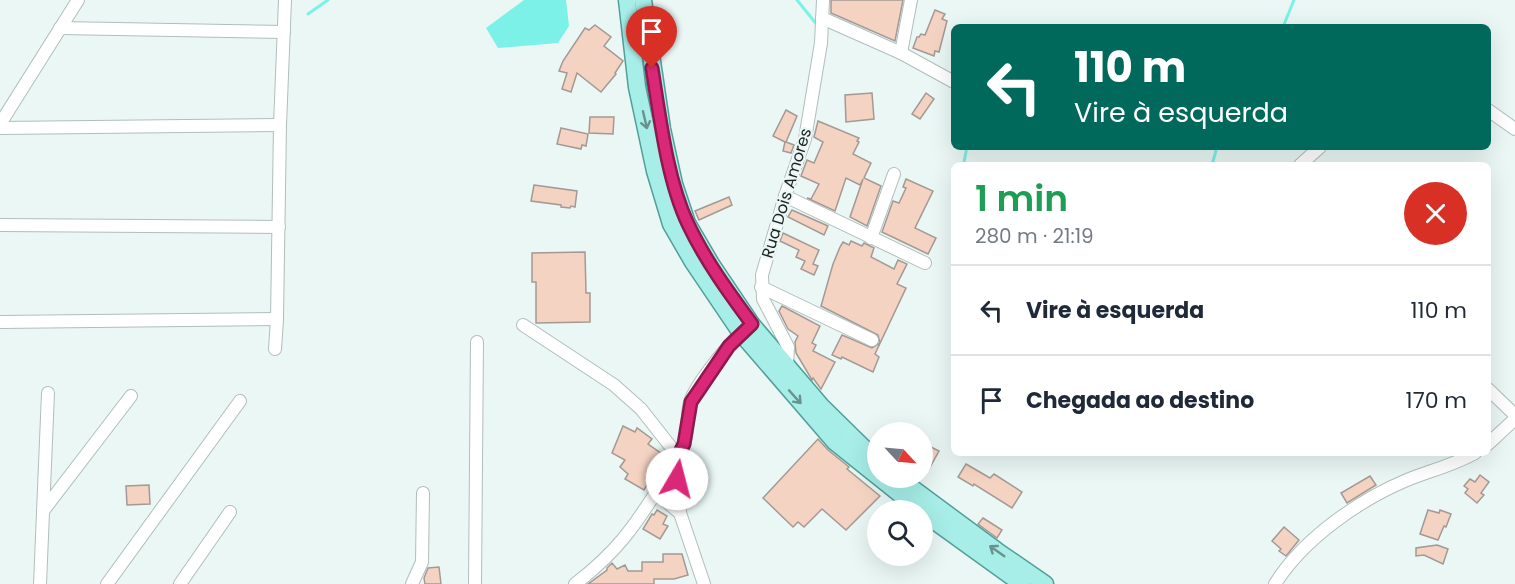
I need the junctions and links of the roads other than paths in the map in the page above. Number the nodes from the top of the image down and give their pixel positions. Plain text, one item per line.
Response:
1 (78, 0) edge
2 (285, 0) edge
3 (627, 0) edge
4 (643, 0) edge
5 (823, 0) edge
6 (911, 0) edge
7 (822, 18) junction
8 (60, 28) junction
9 (284, 32) junction
10 (901, 53) junction
11 (951, 80) edge
12 (1491, 113) edge
13 (280, 125) junction
14 (0, 126) edge
15 (1515, 129) edge
16 (1317, 150) edge
17 (1303, 162) edge
18 (894, 174) dead end
19 (784, 196) junction
20 (0, 225) edge
21 (279, 226) junction
22 (871, 238) junction
23 (925, 263) dead end
24 (761, 287) junction
25 (277, 319) junction
26 (0, 322) edge
27 (522, 325) dead end
28 (746, 329) junction
29 (872, 340) dead end
30 (477, 342) dead end
31 (275, 349) dead end
32 (782, 371) junction
33 (1491, 392) edge
34 (48, 393) dead end
35 (131, 396) dead end
36 (240, 401) dead end
37 (1515, 417) edge
38 (1491, 441) edge
39 (867, 451) edge
40 (678, 456) junction
41 (1468, 456) edge
42 (912, 488) edge
43 (423, 493) dead end
44 (656, 493) junction
45 (907, 500) edge
46 (43, 512) junction
47 (230, 512) dead end
48 (680, 513) junction
49 (933, 520) edge
50 (40, 584) edge
51 (106, 584) edge
52 (180, 584) edge
53 (412, 584) edge
54 (475, 584) edge
55 (575, 584) edge
56 (704, 584) edge
57 (1022, 584) edge
58 (1045, 584) edge
59 (1275, 584) edge

1 - 8 street
2 - 9 street
3 -> 28 main road
4 - 28 main road
5 - 7 street, Rua Dois Amores
6 - 10 street
7 - 10 street
7 - 19 street, Rua Dois Amores
8 - 9 street
8 - 14 street
9 - 13 street
10 - 11 street
12 - 15 street
13 - 14 street
13 - 21 street
16 - 17 street
18 - 22 street
19 - 22 street
19 - 24 street, Rua Dois Amores
20 - 21 street
21 - 25 street
22 - 23 street
24 - 29 street
24 - 32 street
25 - 26 street
25 - 31 street
27 - 40 street
28 - 32 main road
28 - 40 street
30 - 54 street
32 - 39 main road
32 -> 45 main road
33 - 37 street
34 - 46 street
35 - 46 street
36 - 51 street
37 - 38 street
40 - 44 street
40 - 48 street
41 - 59 street
58 -> 42 main road
43 - 53 street
44 - 48 street
44 - 55 street
46 - 50 street
47 - 52 street
48 - 56 street
49 - 57 main road

